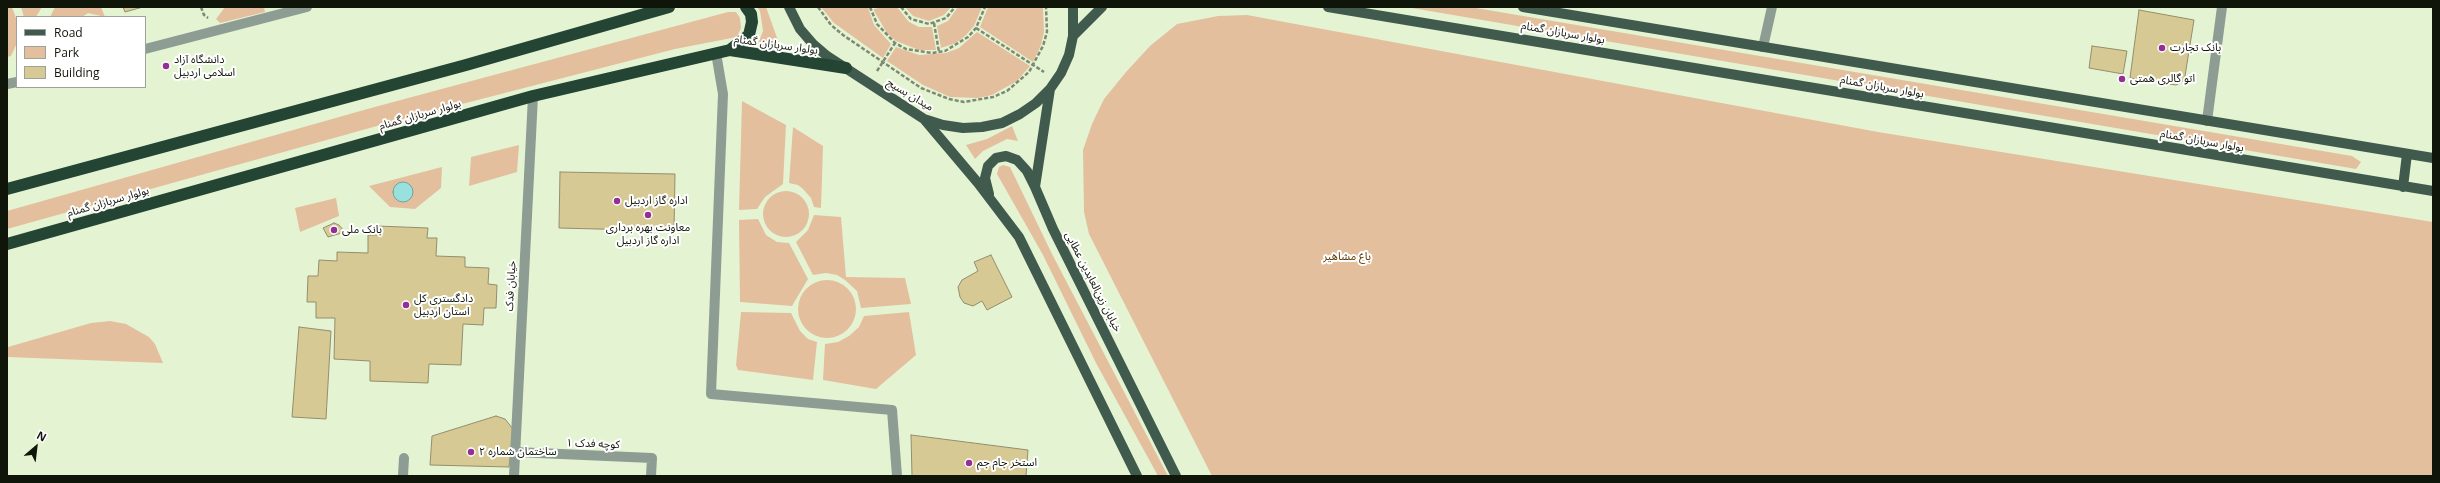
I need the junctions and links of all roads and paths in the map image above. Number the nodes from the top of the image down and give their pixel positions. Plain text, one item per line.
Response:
1 (307, 7) edge
2 (669, 7) edge
3 (746, 7) edge
4 (789, 7) edge
5 (818, 7) edge
6 (870, 7) edge
7 (901, 7) edge
8 (955, 7) edge
9 (985, 7) edge
10 (1046, 7) edge
11 (1073, 7) edge
12 (1102, 7) edge
13 (1328, 7) edge
14 (1523, 7) edge
15 (1772, 7) edge
16 (2222, 7) edge
17 (934, 23) junction
18 (976, 28) junction
19 (1073, 36) junction
20 (895, 43) junction
21 (1763, 47) junction
22 (146, 49) edge
23 (730, 50) junction
24 (939, 52) junction
25 (716, 54) junction
26 (883, 62) junction
27 (1034, 65) junction
28 (846, 68) junction
29 (1056, 80) junction
30 (869, 84) junction
31 (1050, 89) junction
32 (533, 96) junction
33 (924, 119) junction
34 (2207, 121) junction
35 (2407, 154) junction
36 (2433, 158) edge
37 (1035, 187) junction
38 (2403, 187) junction
39 (7, 189) edge
40 (2433, 192) edge
41 (991, 200) junction
42 (7, 244) edge
43 (515, 452) junction
44 (404, 458) dead end
45 (403, 476) edge
46 (409, 476) edge
47 (514, 476) edge
48 (651, 476) edge
49 (897, 476) edge
50 (1137, 476) edge
51 (1176, 476) edge

1 - 22 street
2 - 39 highway
3 - 23 highway
4 - 28 main road, میدان بسیج
5 - 26 path
6 - 20 path
7 - 17 path
8 - 17 path
9 - 18 path
10 - 27 path
11 - 19 main road, میدان بسیج
12 - 19 main road
13 - 38 main road, بولوار سربازان گمنام
14 - 21 main road, بولوار سربازان گمنام
15 - 21 street
16 - 34 street
17 - 24 path
18 - 24 path
18 - 27 path
19 - 29 main road, میدان بسیج
20 - 24 path
20 - 26 path
21 - 34 main road, بولوار سربازان گمنام
23 - 25 highway, بولوار سربازان گمنام
23 - 28 highway, بولوار سربازان گمنام
25 - 32 highway, بولوار سربازان گمنام
25 - 49 street
26 - 27 path
26 - 30 path
27 - 29 path
28 - 30 main road, میدان بسیج
29 - 31 main road, میدان بسیج
30 - 33 main road, میدان بسیج
31 - 33 main road, میدان بسیج
31 - 37 main road
32 - 42 highway, بولوار سربازان گمنام
32 - 43 street, خیابان فدک
33 - 41 main road
34 - 35 main road, بولوار سربازان گمنام
35 - 36 main road, بولوار سربازان گمنام
35 - 38 main road
37 - 41 main road, خیابان زین‌العابدین عطایی
37 - 51 main road, خیابان زین‌العابدین عطایی
38 - 40 main road, بولوار سربازان گمنام
41 - 50 main road
43 - 47 street, خیابان فدک
43 - 48 street, کوچه فدک ۱
44 - 45 street
45 - 46 street

